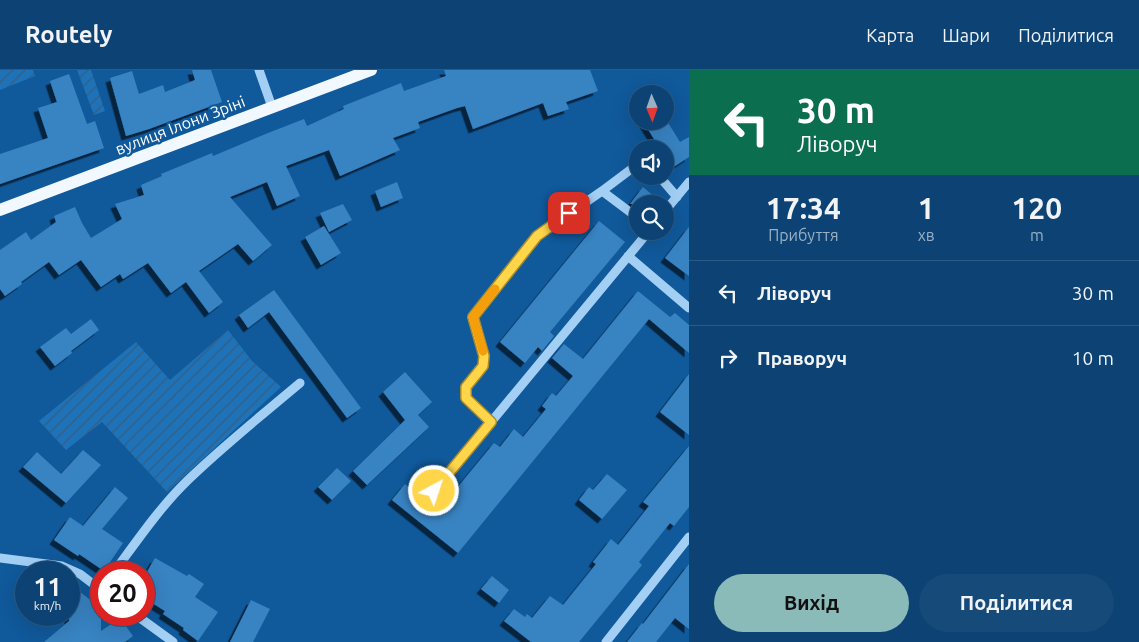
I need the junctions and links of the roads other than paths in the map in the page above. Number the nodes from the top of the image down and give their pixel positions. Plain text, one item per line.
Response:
1 (259, 70) edge
2 (371, 70) edge
3 (272, 107) junction
4 (629, 171) edge
5 (689, 182) edge
6 (667, 185) edge
7 (602, 191) junction
8 (677, 197) junction
9 (674, 200) edge
10 (0, 210) edge
11 (629, 211) edge
12 (641, 240) edge
13 (628, 256) junction
14 (689, 308) edge
15 (300, 383) dead end
16 (491, 422) junction
17 (434, 491) dead end
18 (689, 537) edge
19 (0, 558) edge
20 (122, 561) edge
21 (90, 582) edge
22 (151, 626) edge
23 (173, 642) edge
24 (606, 642) edge

1 - 3 street
2 - 3 main road, вулиця Ілони Зріні
3 - 10 main road, вулиця Ілони Зріні
4 - 7 street
5 - 8 street
6 - 8 street
7 - 11 street
7 - 16 street
8 - 9 street
12 - 13 street
13 - 14 street
13 - 16 street
15 - 20 street
16 - 17 street
18 - 24 street
19 - 21 street
22 - 23 street

